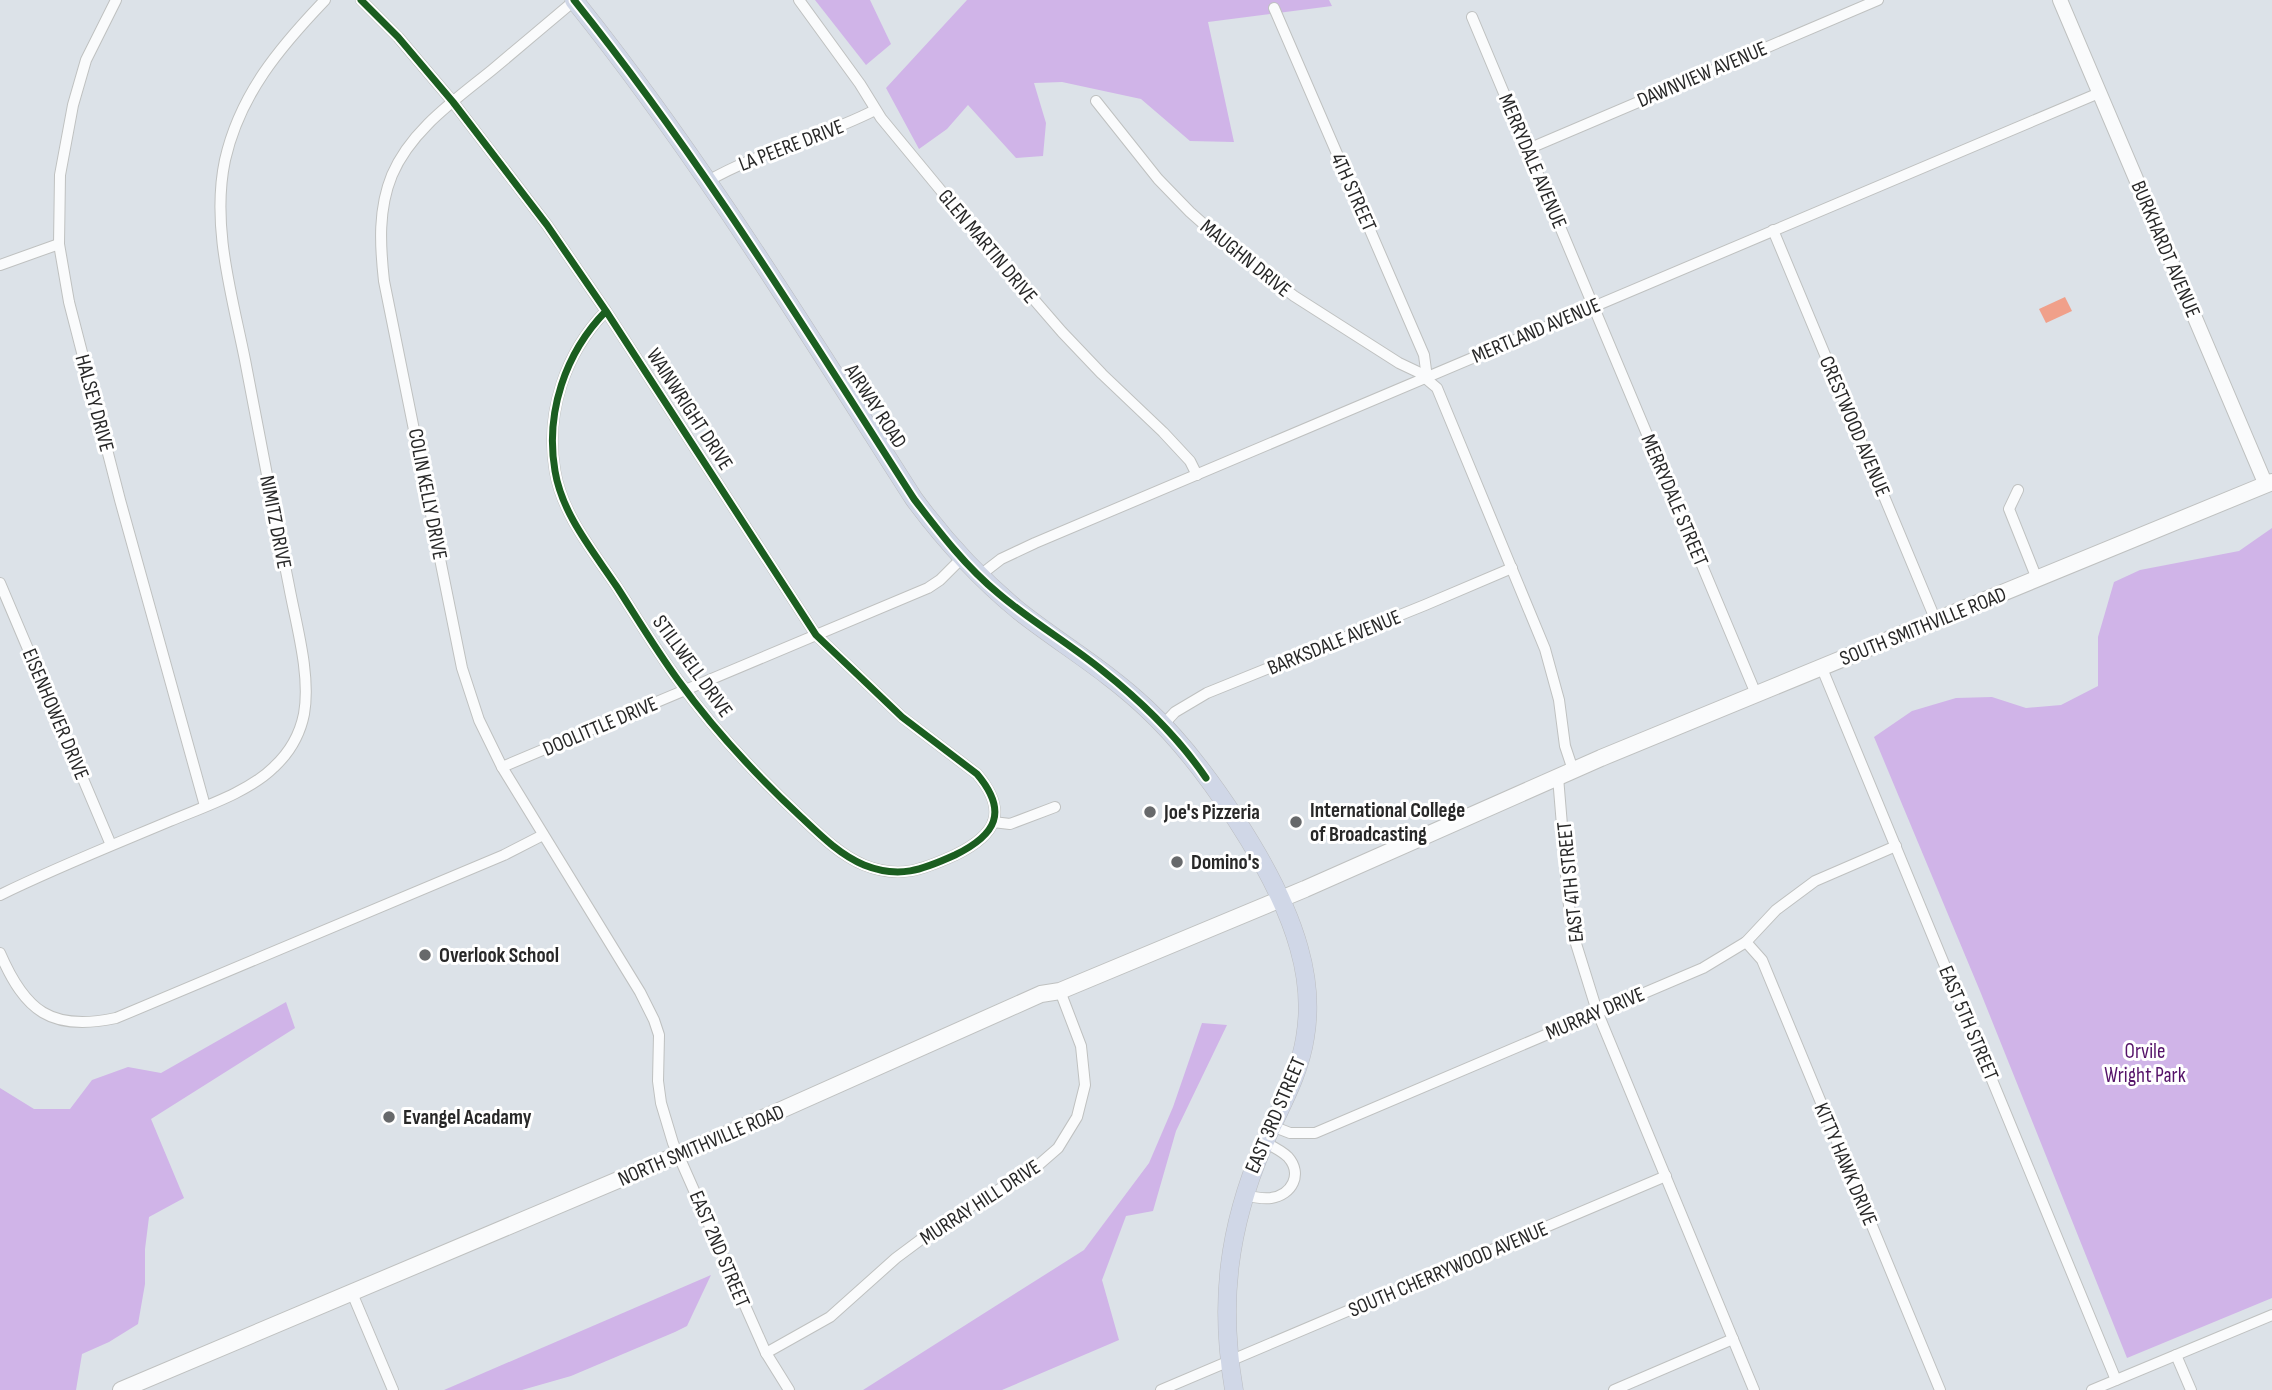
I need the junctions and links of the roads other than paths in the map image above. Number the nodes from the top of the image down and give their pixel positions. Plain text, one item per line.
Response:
1 (116, 0) edge
2 (325, 0) edge
3 (361, 0) edge
4 (799, 0) edge
5 (1878, 0) edge
6 (2060, 0) edge
7 (574, 1) edge
8 (1274, 8) dead end
9 (1472, 17) dead end
10 (2099, 93) junction
11 (1096, 101) dead end
12 (453, 102) junction
13 (875, 110) junction
14 (1528, 149) junction
15 (708, 181) junction
16 (1773, 230) junction
17 (59, 244) junction
18 (0, 265) edge
19 (1593, 306) junction
20 (606, 311) junction
21 (1427, 378) junction
22 (1197, 475) junction
23 (2270, 488) edge
24 (2018, 490) dead end
25 (962, 558) junction
26 (1512, 568) junction
27 (979, 576) junction
28 (2037, 579) junction
29 (0, 583) edge
30 (1936, 621) junction
31 (816, 635) junction
32 (1821, 666) junction
33 (685, 690) junction
34 (1756, 694) junction
35 (1163, 725) junction
36 (502, 767) junction
37 (1573, 770) junction
38 (1558, 777) junction
39 (1206, 778) joint
40 (205, 806) junction
41 (1055, 807) dead end
42 (993, 822) junction
43 (543, 835) junction
44 (111, 845) junction
45 (1896, 846) junction
46 (0, 895) edge
47 (1279, 899) junction
48 (1746, 942) junction
49 (0, 953) edge
50 (1060, 991) junction
51 (1597, 1011) junction
52 (654, 1020) joint
53 (1268, 1134) junction
54 (678, 1154) junction
55 (1666, 1176) junction
56 (1243, 1195) junction
57 (352, 1293) junction
58 (2272, 1315) edge
59 (1733, 1339) junction
60 (766, 1353) junction
61 (2176, 1355) junction
62 (1229, 1362) junction
63 (2116, 1380) junction
64 (121, 1390) edge
65 (393, 1390) edge
66 (789, 1390) edge
67 (1161, 1390) edge
68 (1234, 1390) edge
69 (1614, 1390) edge
70 (1754, 1390) edge
71 (1940, 1390) edge
72 (2092, 1390) edge
73 (2191, 1390) edge

1 - 17 street, HALSEY DRIVE
2 - 40 street, NIMITZ DRIVE
3 - 12 street, WAINWRIGHT DRIVE
4 - 13 street, GLEN MARTIN DRIVE
5 - 14 street, DAWNVIEW AVENUE
6 - 10 street, BURKHARDT AVENUE
7 - 12 street, COLIN KELLY DRIVE
7 - 15 main road, AIRWAY ROAD
8 - 21 street, 4TH STREET
9 - 14 street, MERRYDALE AVENUE
10 - 16 street, MERTLAND AVENUE
10 - 23 street, BURKHARDT AVENUE
11 - 21 street, MAUGHN DRIVE
12 - 20 street, WAINWRIGHT DRIVE
12 - 36 street, COLIN KELLY DRIVE
13 - 15 street, LA PEERE DRIVE
13 - 22 street, GLEN MARTIN DRIVE
14 - 19 street, MERRYDALE AVENUE
15 - 25 main road, AIRWAY ROAD
16 - 19 street, MERTLAND AVENUE
16 - 30 street, CRESTWOOD AVENUE
17 - 18 street
17 - 40 street, HALSEY DRIVE
19 - 21 street, MERTLAND AVENUE
19 - 34 street, MERRYDALE STREET
20 - 31 street, WAINWRIGHT DRIVE
20 - 33 street, STILLWELL DRIVE
21 - 22 street, MERTLAND AVENUE
21 - 26 street
22 - 27 street, MERTLAND AVENUE
23 - 28 main road, SOUTH SMITHVILLE ROAD
24 - 28 street
25 - 27 main road, AIRWAY ROAD
25 - 31 street, DOOLITTLE DRIVE
26 - 35 street, BARKSDALE AVENUE
26 - 37 street
27 - 35 main road, AIRWAY ROAD
28 - 30 main road, SOUTH SMITHVILLE ROAD
29 - 44 street, EISENHOWER DRIVE
30 - 32 main road, SOUTH SMITHVILLE ROAD
31 - 33 street, DOOLITTLE DRIVE
31 - 42 street, WAINWRIGHT DRIVE
32 - 34 main road, SOUTH SMITHVILLE ROAD
32 - 45 street, EAST 5TH STREET
33 - 36 street, DOOLITTLE DRIVE
33 - 42 street, STILLWELL DRIVE
34 - 37 main road, SOUTH SMITHVILLE ROAD
35 - 39 main road, AIRWAY ROAD
36 - 43 street, COLIN KELLY DRIVE
37 - 38 main road
38 - 47 main road
38 - 51 street, EAST 4TH STREET
39 - 47 main road, EAST 3RD STREET
40 - 44 street, NIMITZ DRIVE
41 - 42 street
43 - 49 street
43 - 52 street, COLIN KELLY DRIVE
44 - 46 street, NIMITZ DRIVE
45 - 48 street, MURRAY DRIVE
45 - 63 street, EAST 5TH STREET
47 - 50 main road, NORTH SMITHVILLE ROAD
47 - 53 main road, EAST 3RD STREET
48 - 51 street, MURRAY DRIVE
48 - 71 street, KITTY HAWK DRIVE
50 - 54 main road, NORTH SMITHVILLE ROAD
50 - 60 street, MURRAY HILL DRIVE
51 - 53 street, MURRAY DRIVE
51 - 55 street, EAST 4TH STREET
52 - 54 street, EAST 2ND STREET
53 - 56 main road, EAST 3RD STREET
53 - 56 street
54 - 57 main road, NORTH SMITHVILLE ROAD
54 - 60 street, EAST 2ND STREET
55 - 59 street, EAST 4TH STREET
55 - 62 street, SOUTH CHERRYWOOD AVENUE
56 - 62 main road, EAST 3RD STREET
57 - 64 main road, NORTH SMITHVILLE ROAD
57 - 65 street
58 - 61 street
59 - 69 street
59 - 70 street, EAST 4TH STREET
60 - 66 street, EAST 2ND STREET
61 - 63 street
61 - 73 street
62 - 67 street, SOUTH CHERRYWOOD AVENUE
62 - 68 main road, EAST 3RD STREET
63 - 72 street

